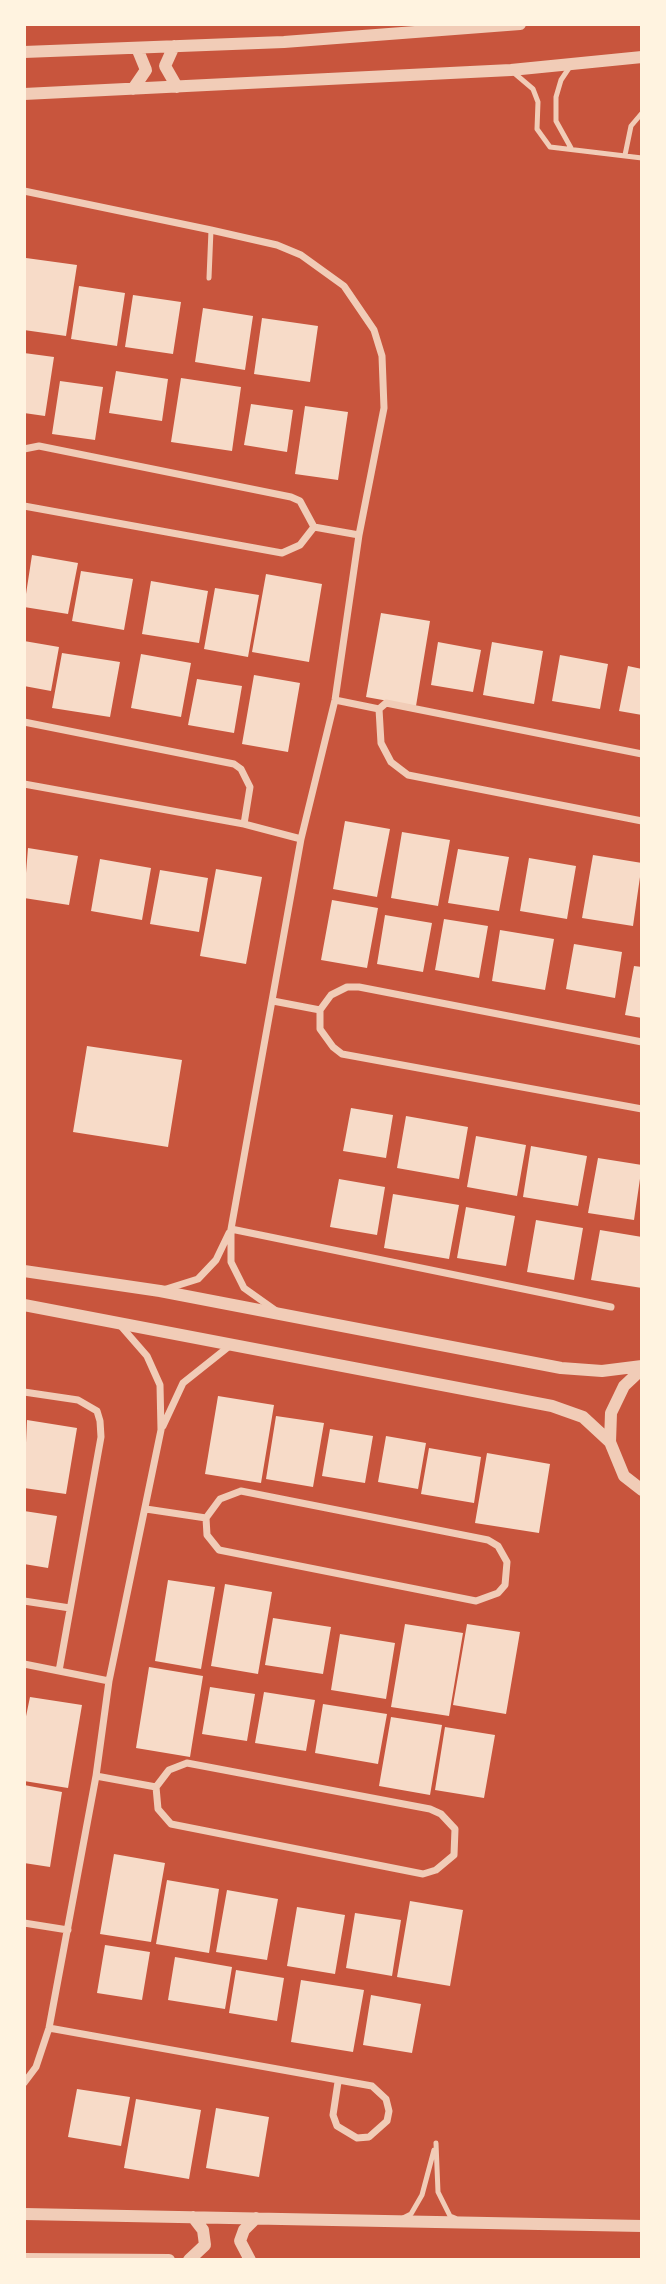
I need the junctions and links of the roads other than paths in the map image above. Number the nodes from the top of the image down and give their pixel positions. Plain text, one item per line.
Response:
1 (520, 24) edge
2 (174, 46) junction
3 (137, 48) junction
4 (24, 52) edge
5 (642, 57) edge
6 (571, 65) junction
7 (511, 70) junction
8 (177, 87) junction
9 (133, 89) junction
10 (24, 94) edge
11 (642, 113) edge
12 (571, 148) junction
13 (625, 155) junction
14 (642, 158) edge
15 (24, 191) edge
16 (211, 230) junction
17 (209, 278) dead end
18 (24, 449) edge
19 (24, 506) edge
20 (314, 527) junction
21 (359, 535) junction
22 (335, 700) junction
23 (379, 709) junction
24 (24, 722) edge
25 (642, 754) edge
26 (24, 784) edge
27 (642, 821) edge
28 (244, 824) junction
29 (301, 838) junction
30 (273, 1001) junction
31 (320, 1010) junction
32 (642, 1042) edge
33 (642, 1110) edge
34 (231, 1229) junction
35 (24, 1271) edge
36 (160, 1291) junction
37 (24, 1305) edge
38 (611, 1307) dead end
39 (279, 1312) junction
40 (115, 1320) junction
41 (233, 1343) junction
42 (642, 1368) edge
43 (24, 1391) edge
44 (161, 1430) junction
45 (610, 1442) junction
46 (642, 1490) edge
47 (146, 1509) junction
48 (205, 1518) junction
49 (24, 1601) edge
50 (70, 1608) junction
51 (24, 1664) edge
52 (59, 1671) junction
53 (109, 1681) junction
54 (96, 1776) junction
55 (156, 1787) junction
56 (24, 1923) edge
57 (68, 1930) junction
58 (49, 2028) junction
59 (338, 2082) junction
60 (24, 2083) edge
61 (24, 2214) edge
62 (193, 2217) junction
63 (256, 2218) junction
64 (397, 2221) junction
65 (465, 2223) junction
66 (642, 2226) edge
67 (24, 2259) edge
68 (169, 2259) edge
69 (188, 2259) edge
70 (250, 2259) edge

1 - 2 street
2 - 3 street
2 - 8 street
3 - 4 street
3 - 9 street
5 - 6 street
6 - 7 street
6 - 12 lane
7 - 8 street
7 - 12 lane
8 - 9 street
9 - 10 street
11 - 13 lane
12 - 13 lane
13 - 14 lane
15 - 16 street
16 - 17 lane
16 - 21 street
18 - 20 street
19 - 20 street
20 - 21 street
21 - 22 street
22 - 23 street
22 - 29 street
23 - 25 street
23 - 27 street
24 - 28 street
26 - 28 street
28 - 29 street
29 - 30 street
30 - 31 street
30 - 34 street
31 - 32 street
31 - 33 street
34 - 36 street
34 - 38 street
34 - 39 street
35 - 36 street
36 - 39 street
37 - 40 street
39 - 42 street
40 - 41 street
40 - 44 street
41 - 44 street
41 - 45 street
42 - 45 street
43 - 50 street
44 - 47 street
45 - 46 street
47 - 48 street
47 - 53 street
48 - 48 street
49 - 50 street
50 - 52 street
51 - 52 street
52 - 53 street
53 - 54 street
54 - 55 street
54 - 57 street
55 - 55 street
56 - 57 street
57 - 58 street
58 - 59 street
58 - 60 street
59 - 59 street
61 - 62 street
62 - 63 street
62 - 69 street
63 - 64 street
63 - 70 street
64 - 65 street
64 - 65 lane
65 - 66 street
67 - 68 street

